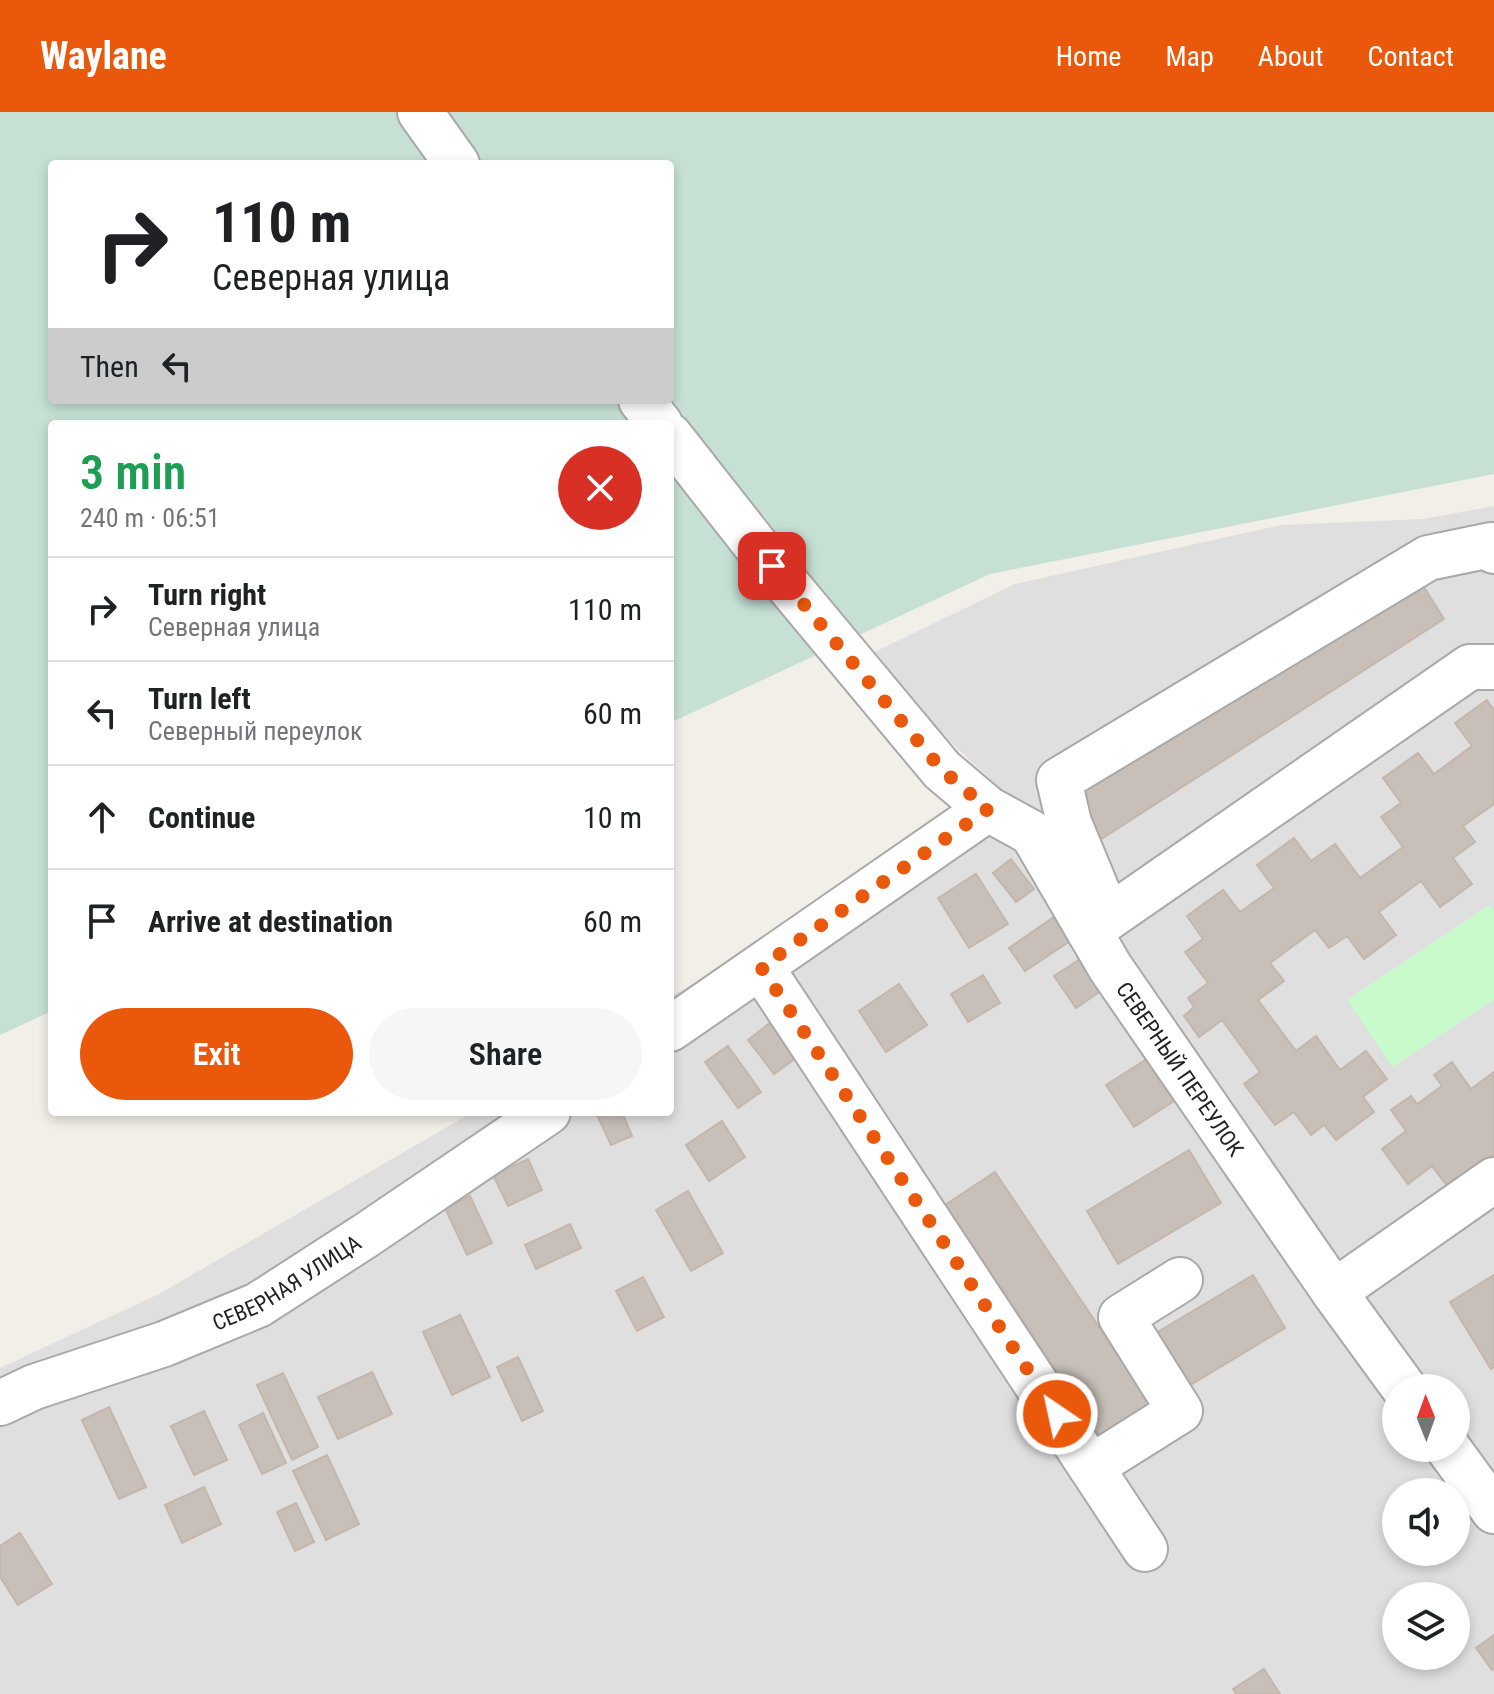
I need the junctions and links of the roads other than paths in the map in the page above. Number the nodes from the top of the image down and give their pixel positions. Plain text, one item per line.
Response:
1 (420, 112) edge
2 (454, 160) edge
3 (644, 404) edge
4 (657, 420) edge
5 (674, 441) edge
6 (1494, 551) edge
7 (1494, 667) edge
8 (988, 809) junction
9 (1099, 924) junction
10 (761, 967) junction
11 (674, 1026) edge
12 (542, 1116) edge
13 (1494, 1180) edge
14 (1180, 1280) dead end
15 (1334, 1292) junction
16 (1394, 1374) edge
17 (0, 1403) edge
18 (1458, 1462) edge
19 (1091, 1467) junction
20 (1494, 1511) edge
21 (1145, 1549) dead end

1 - 2 street
3 - 4 street
5 - 8 street, СЕВЕРНЫЙ ПЕРЕУЛОК
6 - 9 street
7 - 9 street
8 - 9 street, СЕВЕРНЫЙ ПЕРЕУЛОК
8 - 10 street
9 - 15 street, СЕВЕРНЫЙ ПЕРЕУЛОК
10 - 11 street
10 - 19 street
12 - 17 street, СЕВЕРНАЯ УЛИЦА
13 - 15 street
14 - 19 street
15 - 16 street, СЕВЕРНЫЙ ПЕРЕУЛОК
18 - 20 street
19 - 21 street

